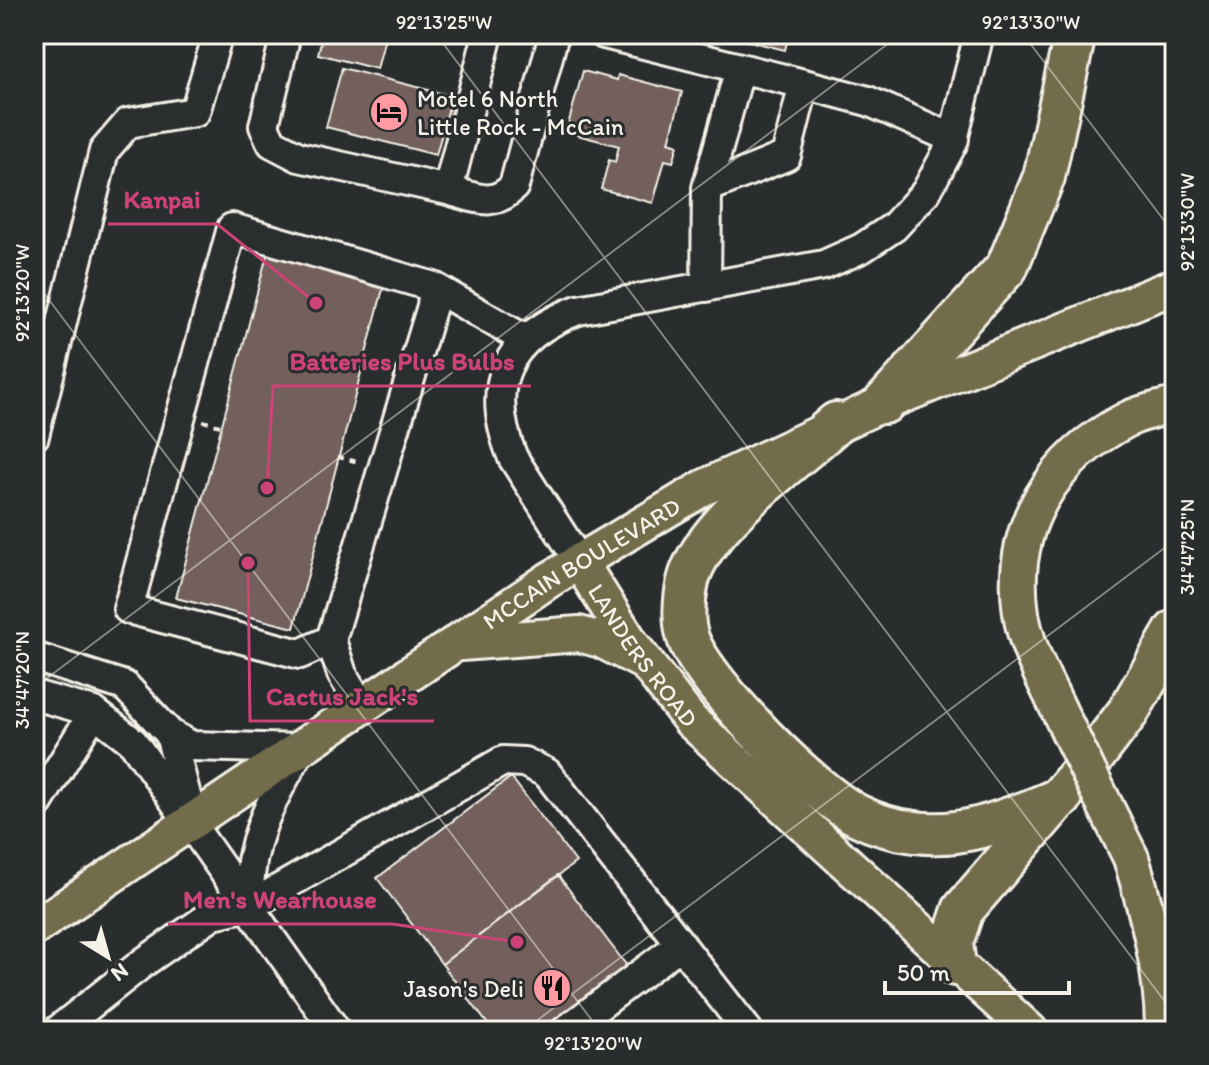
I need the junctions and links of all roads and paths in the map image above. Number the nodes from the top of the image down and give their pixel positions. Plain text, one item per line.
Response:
1 (218, 34) edge
2 (286, 34) edge
3 (488, 34) edge
4 (554, 34) edge
5 (604, 34) edge
6 (979, 34) edge
7 (1075, 34) edge
8 (740, 68) junction
9 (804, 84) junction
10 (954, 139) junction
11 (707, 188) junction
12 (448, 190) junction
13 (1175, 286) edge
14 (434, 287) junction
15 (706, 287) junction
16 (524, 339) junction
17 (884, 403) junction
18 (1175, 405) edge
19 (836, 423) junction
20 (34, 436) edge
21 (579, 561) junction
22 (1175, 631) edge
23 (331, 640) junction
24 (453, 644) junction
25 (34, 657) edge
26 (646, 663) junction
27 (34, 695) edge
28 (362, 707) junction
29 (94, 712) junction
30 (170, 734) junction
31 (301, 749) junction
32 (1061, 798) junction
33 (34, 809) edge
34 (193, 823) junction
35 (249, 906) junction
36 (34, 928) edge
37 (681, 944) junction
38 (955, 965) junction
39 (57, 1031) edge
40 (336, 1031) edge
41 (565, 1031) edge
42 (748, 1031) edge
43 (1030, 1031) edge
44 (1163, 1031) edge

1 - 20 street
2 - 12 street
3 - 12 street
4 - 12 street
5 - 8 street
6 - 10 street, LANDERS ROAD
7 - 17 highway
8 - 9 street
8 - 11 street
9 - 10 street
9 - 11 street
10 - 15 street, LANDERS ROAD
11 - 15 street
13 - 17 main road, MCCAIN BOULEVARD
14 - 16 street
14 - 23 street
14 - 23 street
15 - 16 street, LANDERS ROAD
16 - 21 street, LANDERS ROAD
17 - 19 main road, MCCAIN BOULEVARD
18 - 44 main road, bridge
19 - 21 main road, MCCAIN BOULEVARD
19 - 32 highway
21 - 24 main road, MCCAIN BOULEVARD
21 - 26 main road, LANDERS ROAD
22 - 32 highway
23 - 28 street
24 - 26 main road
24 - 28 main road, MCCAIN BOULEVARD
25 - 30 street
26 - 38 main road, LANDERS ROAD
27 - 29 street
28 - 31 main road, MCCAIN BOULEVARD
29 - 33 street
29 - 34 street
30 - 31 street
30 - 34 street
31 - 34 main road, MCCAIN BOULEVARD
31 - 35 street
32 - 38 highway
34 - 35 street
34 - 36 main road, MCCAIN BOULEVARD
35 - 37 street
35 - 39 street
35 - 40 street
37 - 41 street
37 - 42 street
38 - 43 main road, LANDERS ROAD

